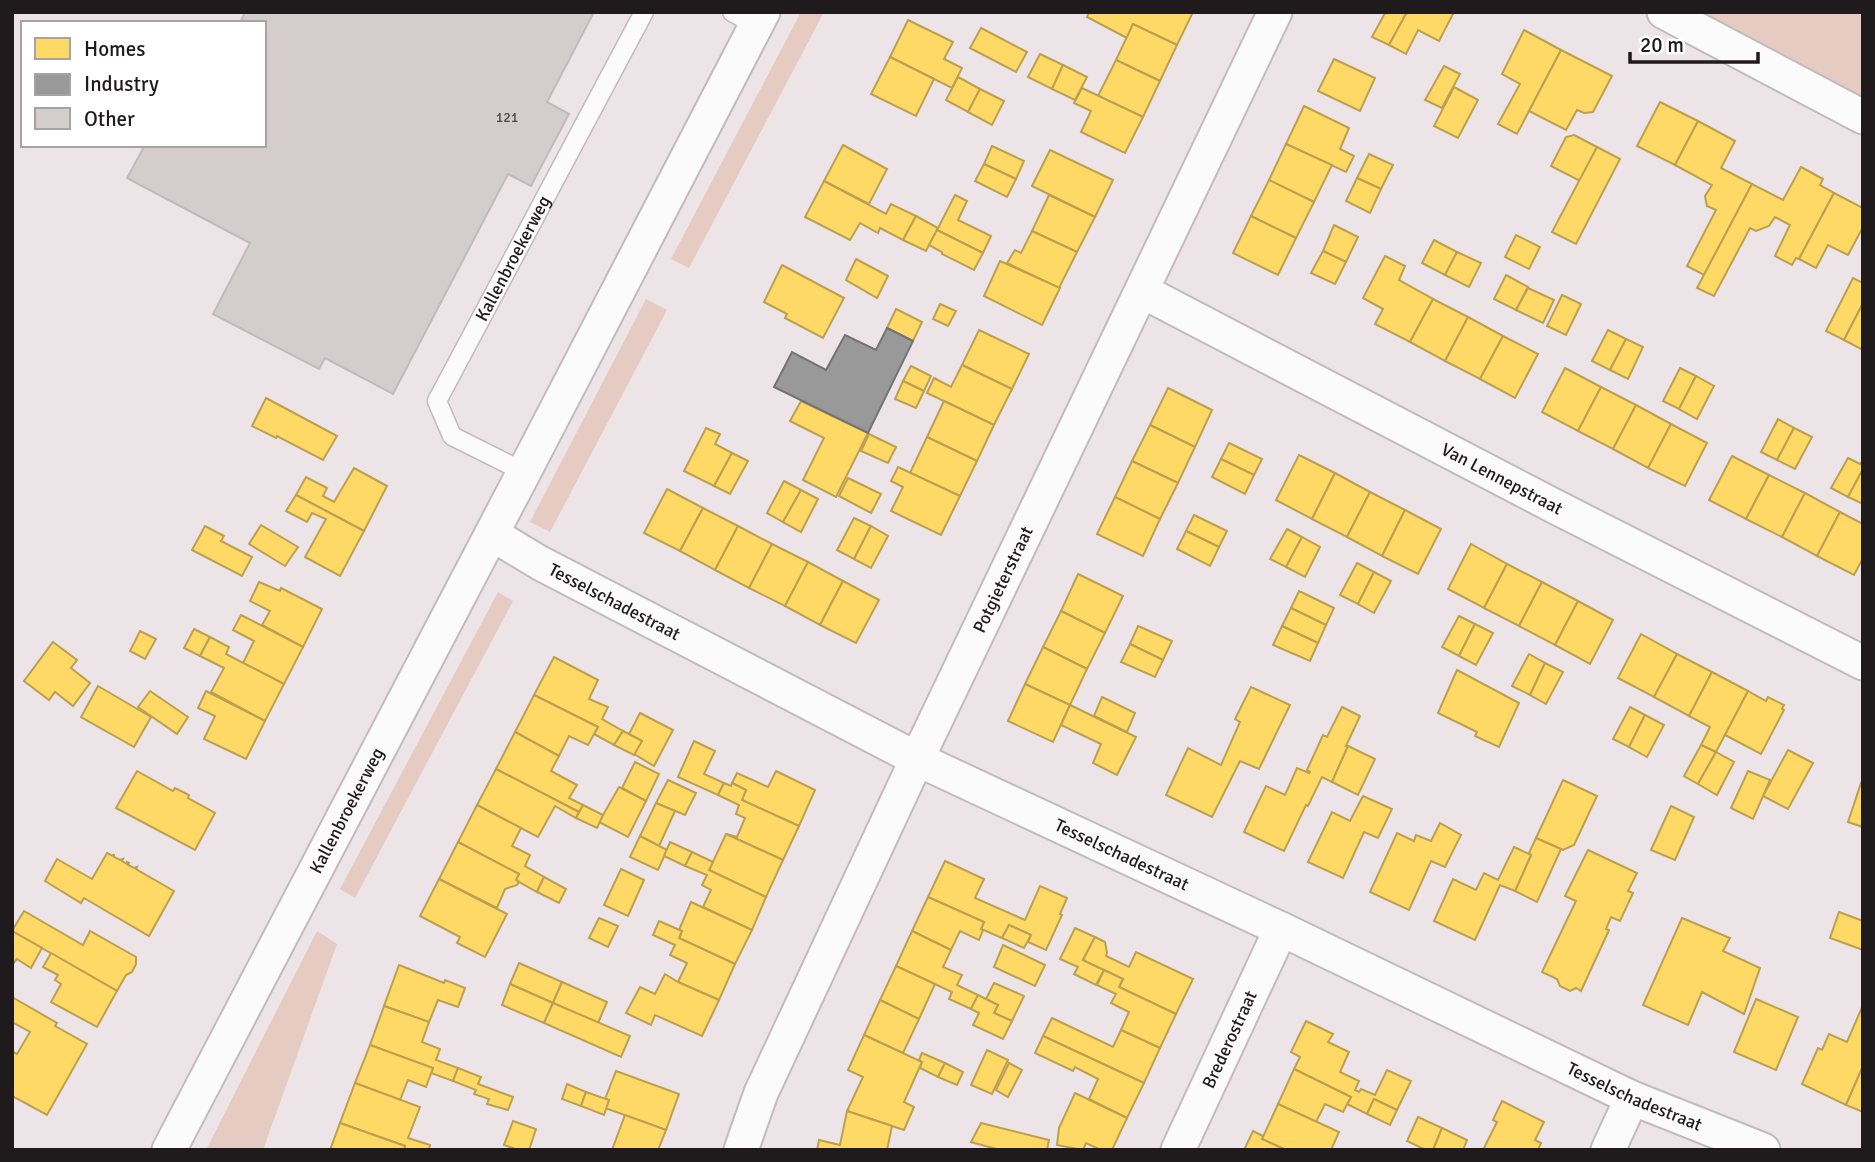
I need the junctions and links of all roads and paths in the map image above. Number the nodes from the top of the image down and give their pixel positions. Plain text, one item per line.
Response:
1 (644, 12) edge
2 (1275, 12) edge
3 (1664, 12) edge
4 (750, 17) edge
5 (1863, 117) edge
6 (1142, 291) junction
7 (524, 472) junction
8 (492, 534) junction
9 (1863, 663) edge
10 (917, 759) junction
11 (1281, 929) junction
12 (1632, 1098) junction
13 (169, 1150) edge
14 (741, 1150) edge
15 (1178, 1150) edge
16 (1608, 1150) edge
17 (1763, 1150) edge

1 - 7 lane, Kallenbroekerweg
2 - 6 street, Potgieterstraat
3 - 5 street
4 - 7 street, Kallenbroekerweg
6 - 9 street, Van Lennepstraat
6 - 10 street, Potgieterstraat
7 - 8 street, Kallenbroekerweg
8 - 10 street, Tesselschadestraat
8 - 13 street, Kallenbroekerweg
10 - 11 street, Tesselschadestraat
10 - 14 street, Potgieterstraat
11 - 12 street, Tesselschadestraat
11 - 15 street, Brederostraat
12 - 16 street
12 - 17 street, Tesselschadestraat

